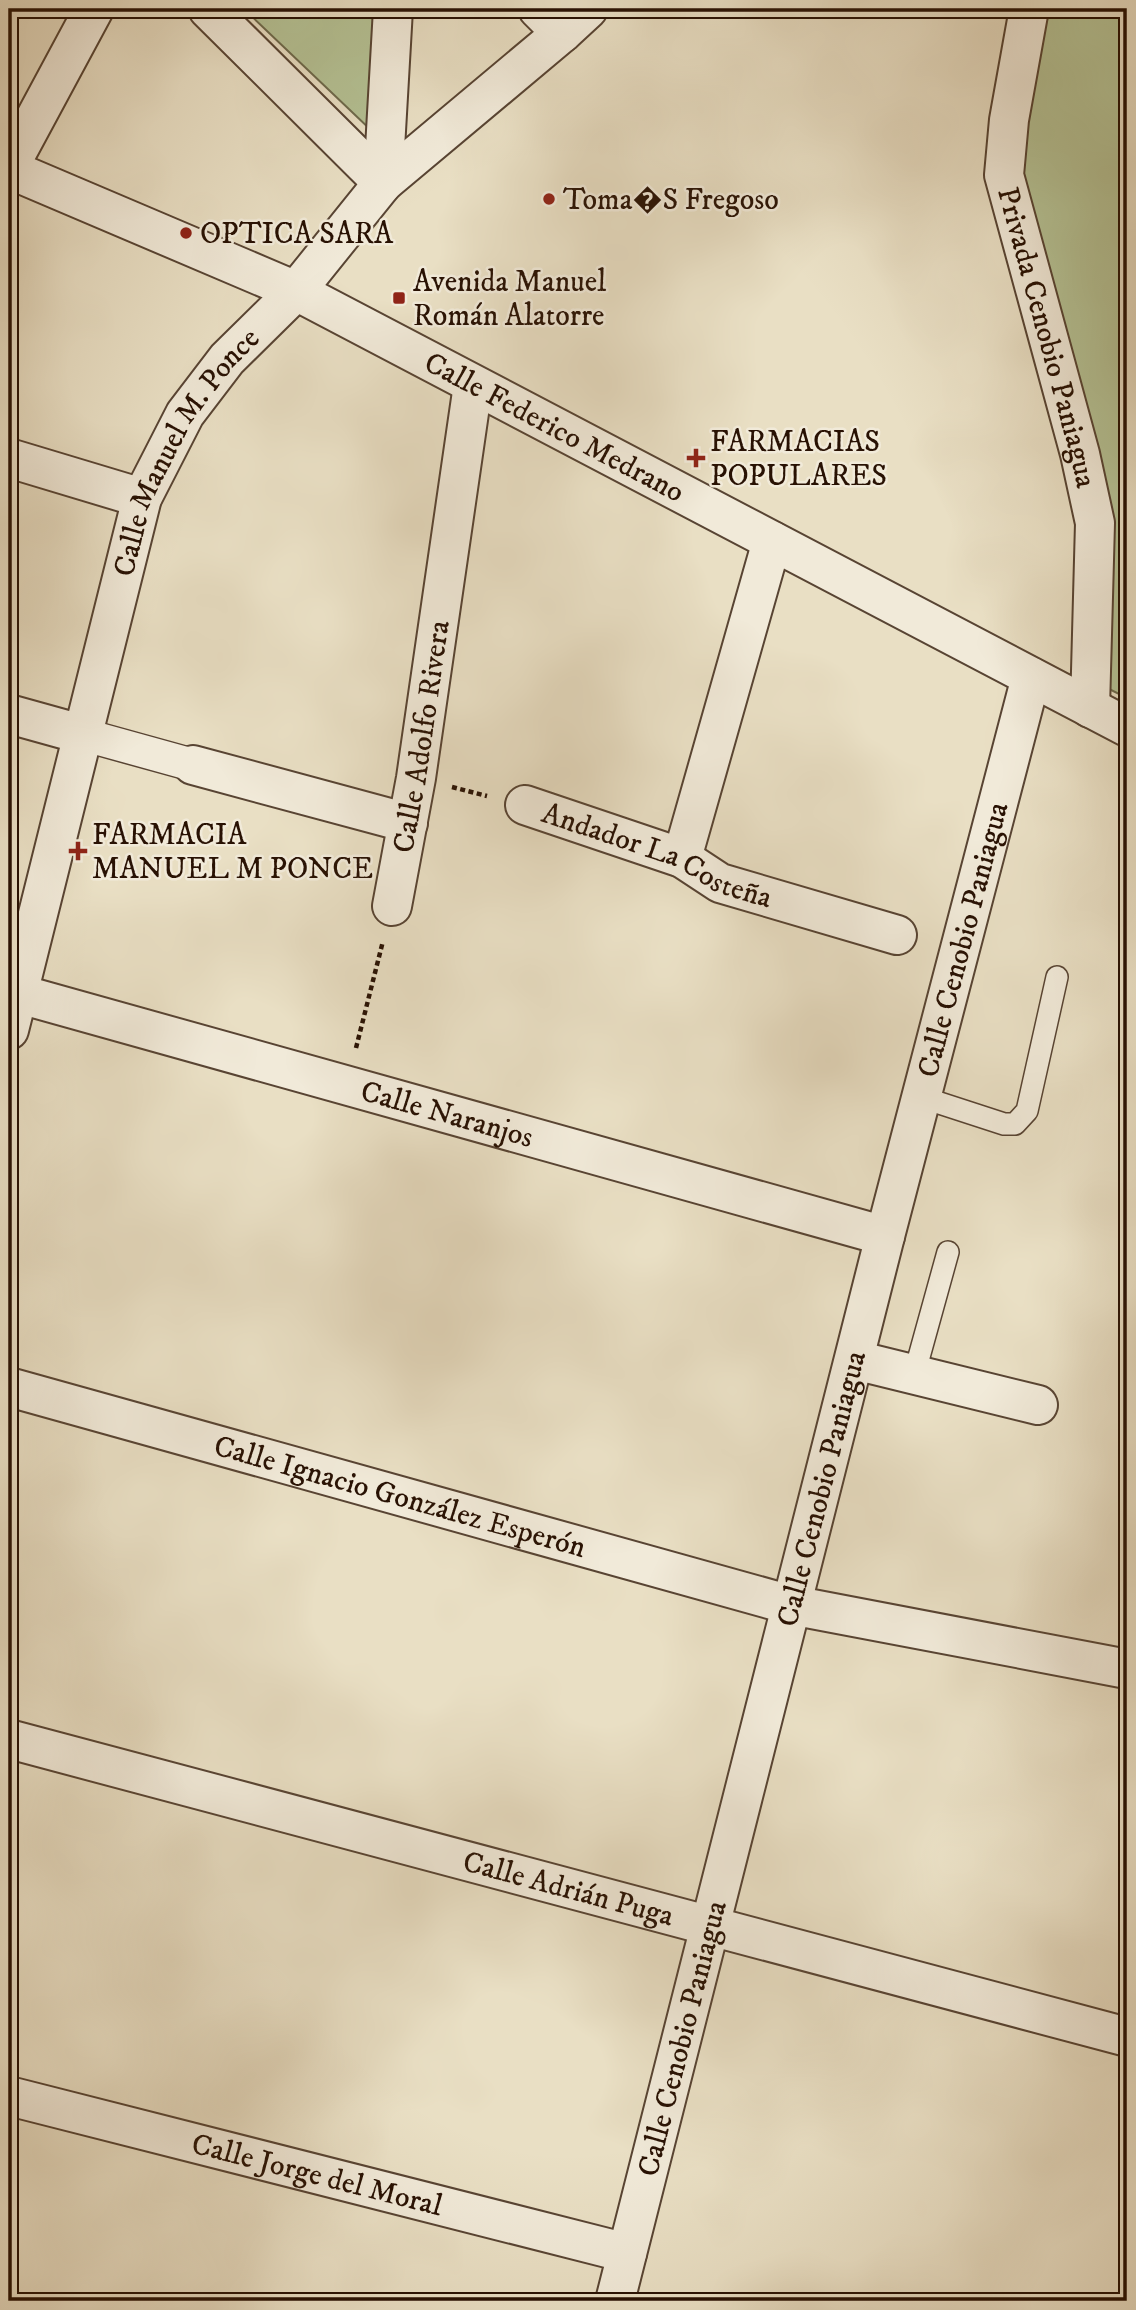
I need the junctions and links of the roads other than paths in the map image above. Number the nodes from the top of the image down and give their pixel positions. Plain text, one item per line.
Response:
1 (94, 9) edge
2 (208, 9) edge
3 (393, 9) edge
4 (1029, 9) edge
5 (563, 17) edge
6 (9, 168) edge
7 (383, 183) junction
8 (296, 291) junction
9 (473, 385) junction
10 (9, 458) edge
11 (142, 498) junction
12 (772, 541) junction
13 (1031, 677) junction
14 (1090, 708) junction
15 (9, 714) edge
16 (1127, 727) edge
17 (81, 734) junction
18 (193, 765) joint
19 (526, 805) road end
20 (408, 823) junction
21 (682, 858) junction
22 (392, 906) road end
23 (897, 935) dead end
24 (1057, 977) dead end
25 (14, 992) edge
26 (9, 1030) edge
27 (922, 1097) junction
28 (886, 1236) junction
29 (948, 1252) dead end
30 (855, 1360) junction
31 (914, 1376) junction
32 (9, 1387) edge
33 (1038, 1405) dead end
34 (792, 1605) junction
35 (1127, 1669) edge
36 (9, 1739) edge
37 (710, 1926) junction
38 (1127, 2038) edge
39 (9, 2096) edge
40 (627, 2253) junction
41 (615, 2301) edge

1 - 6 street
2 - 7 street
3 - 7 street
4 - 14 street, Privada Cenobio Paniagua
5 - 7 street, Calle Manuel M. Ponce
6 - 8 street, Calle Federico Medrano
7 - 8 street, Calle Manuel M. Ponce
8 - 9 street, Calle Federico Medrano
8 - 11 street, Calle Manuel M. Ponce
9 - 12 street, Calle Federico Medrano
9 - 20 street, Calle Adolfo Rivera
10 - 11 street
11 - 17 street, Calle Manuel M. Ponce
12 - 13 street, Calle Federico Medrano
12 - 21 street
13 - 14 street, Calle Federico Medrano
13 - 27 street, Calle Cenobio Paniagua
14 - 16 street, Calle Federico Medrano
15 - 17 street
17 - 18 street
17 - 25 street, Calle Manuel M. Ponce
18 - 20 street
19 - 21 street, Andador La Costeña
20 - 22 street, Calle Adolfo Rivera
21 - 23 street, Andador La Costeña
24 - 27 lane
25 - 26 street, Calle Manuel M. Ponce
25 - 28 street, Calle Naranjos
27 - 28 street, Calle Cenobio Paniagua
28 - 30 street, Calle Cenobio Paniagua
29 - 31 lane
30 - 31 street
30 - 34 street, Calle Cenobio Paniagua
31 - 33 street
32 - 34 street, Calle Ignacio González Esperón
34 - 35 street, Calle Ignacio González Esperón
34 - 37 street, Calle Cenobio Paniagua
36 - 37 street, Calle Adrián Puga
37 - 38 street, Calle Adrián Puga
37 - 40 street, Calle Cenobio Paniagua
39 - 40 street, Calle Jorge del Moral
40 - 41 street, Calle Cenobio Paniagua

